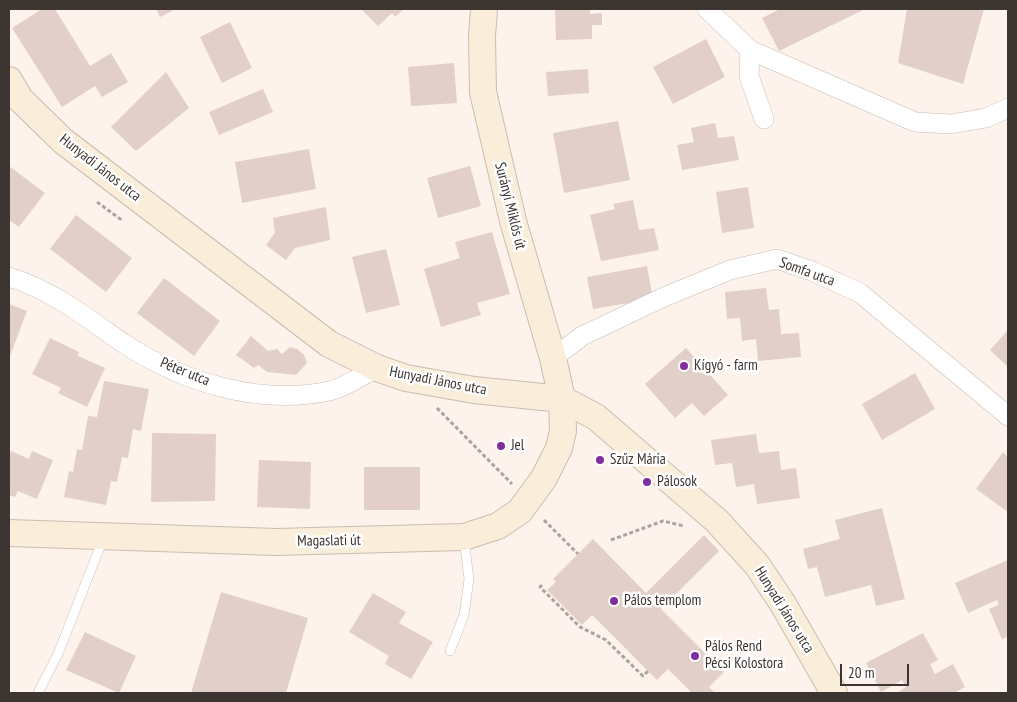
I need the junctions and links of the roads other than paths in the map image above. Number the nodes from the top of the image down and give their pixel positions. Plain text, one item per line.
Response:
1 (484, 9) edge
2 (707, 9) edge
3 (750, 50) junction
4 (9, 80) edge
5 (1008, 108) edge
6 (764, 119) dead end
7 (9, 277) edge
8 (553, 358) junction
9 (377, 368) junction
10 (562, 399) junction
11 (1008, 416) edge
12 (9, 533) edge
13 (104, 536) junction
14 (464, 537) junction
15 (450, 651) dead end
16 (38, 693) edge
17 (834, 693) edge

1 - 8 street, Surányi Miklós út
2 - 3 street
3 - 5 street
3 - 6 street
4 - 9 street, Hunyadi János utca
7 - 9 street, Péter utca
8 - 10 street, Surányi Miklós út
8 - 11 street, Somfa utca
9 - 10 street, Hunyadi János utca
10 - 14 street, Magaslati út
10 - 17 street, Hunyadi János utca
12 - 13 street, Magaslati út
13 - 14 street, Magaslati út
13 - 16 lane
14 - 15 lane

